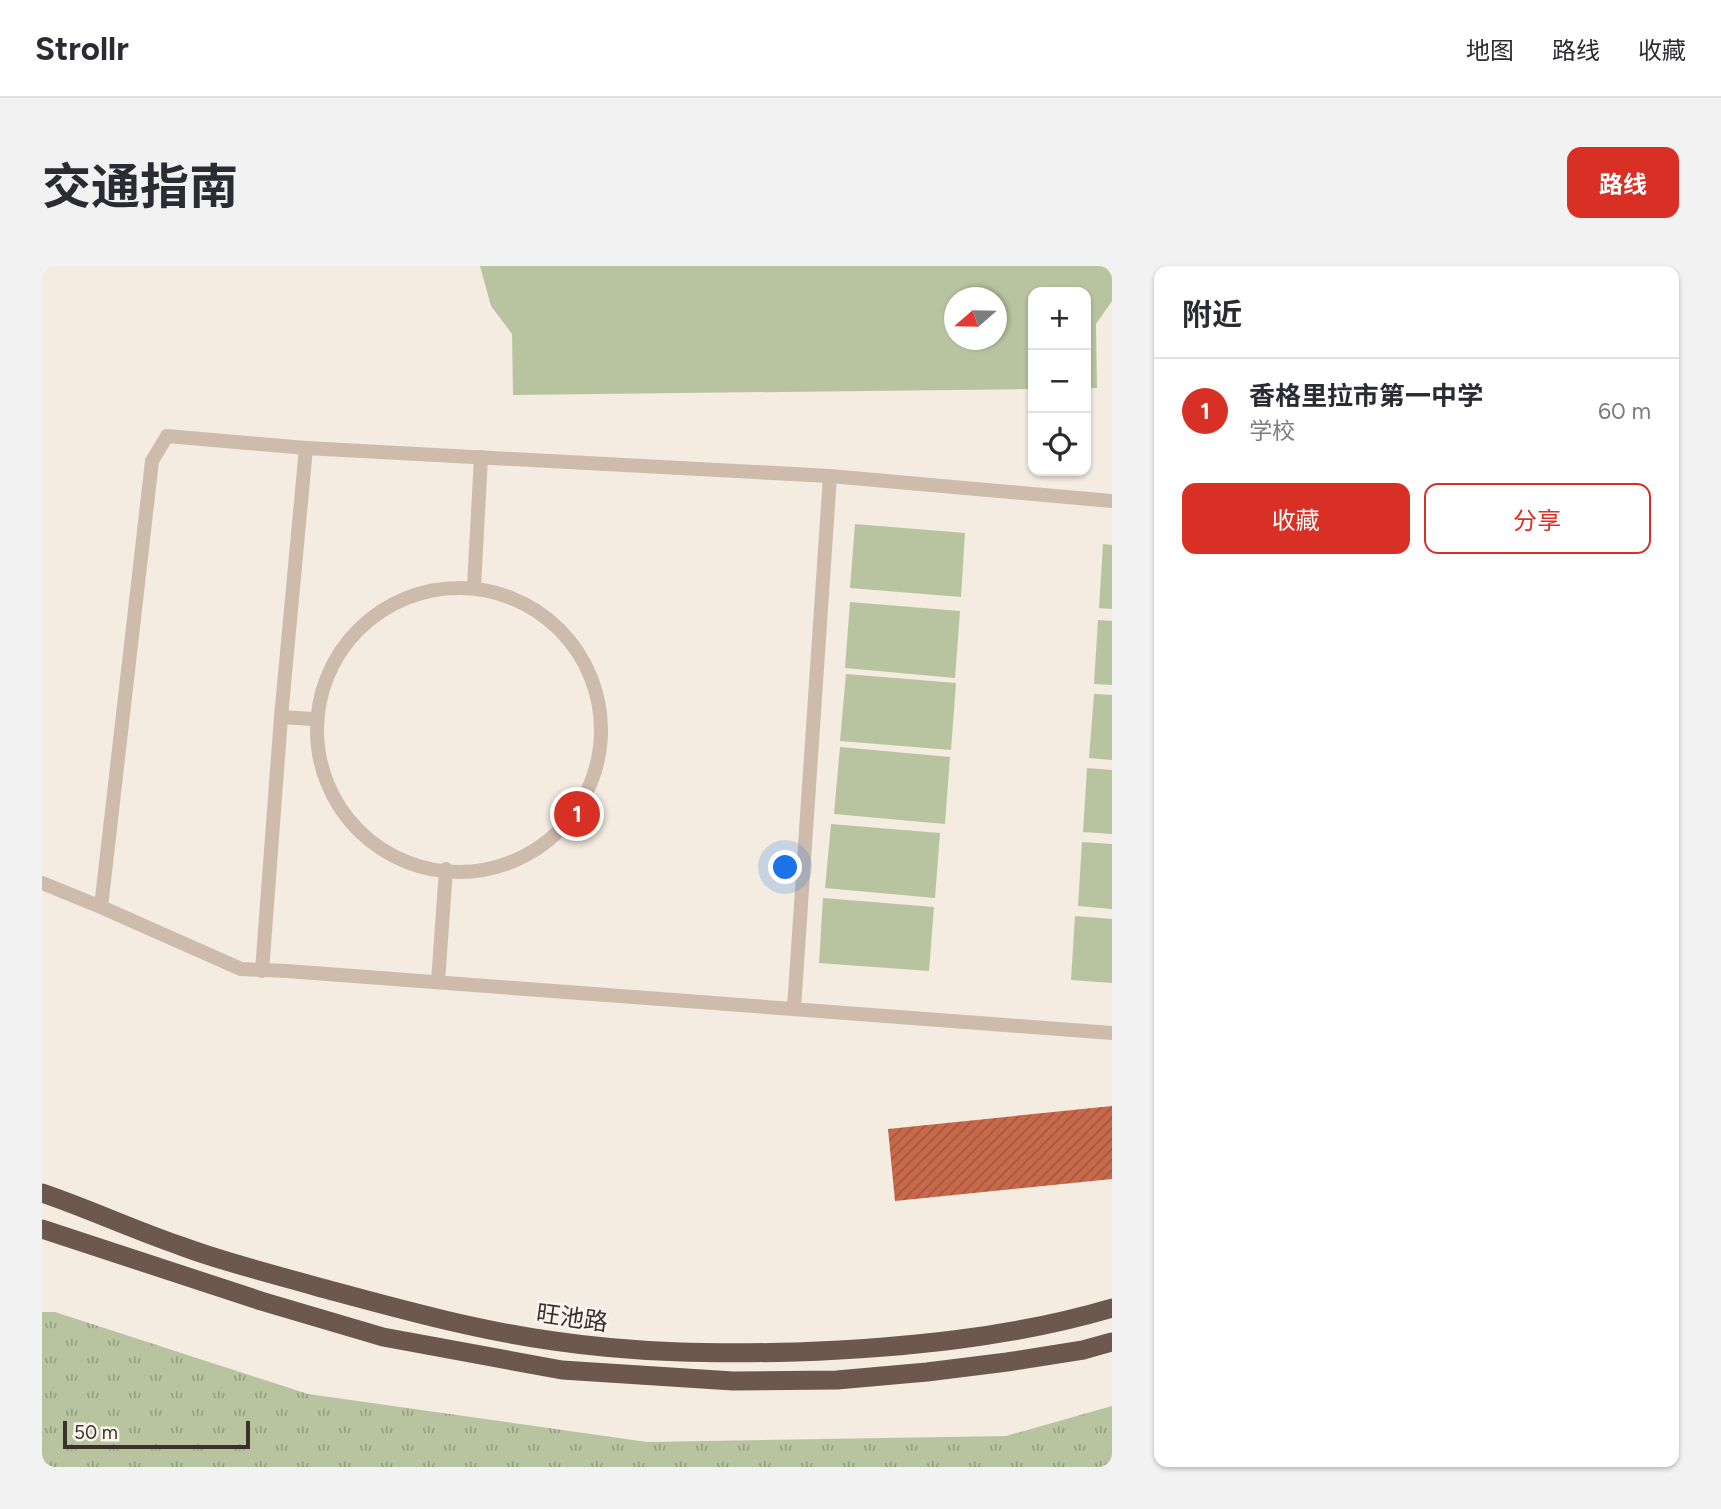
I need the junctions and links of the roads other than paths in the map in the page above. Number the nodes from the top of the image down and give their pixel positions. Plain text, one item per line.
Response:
1 (306, 448) junction
2 (481, 457) junction
3 (830, 476) junction
4 (1112, 502) edge
5 (474, 586) junction
6 (281, 717) junction
7 (313, 719) junction
8 (446, 869) junction
9 (42, 883) edge
10 (102, 907) junction
11 (262, 971) junction
12 (438, 982) junction
13 (794, 1009) junction
14 (1112, 1033) edge
15 (42, 1193) edge
16 (42, 1229) edge
17 (1112, 1308) edge
18 (1112, 1342) edge

1 - 2 lane
1 - 6 lane
1 - 10 lane
2 - 3 lane
2 - 5 lane
3 - 4 lane
3 - 13 lane
5 - 7 lane
5 - 8 lane
6 - 7 lane
6 - 11 lane
7 - 8 lane
8 - 12 lane
9 - 10 lane
10 - 11 lane
11 - 12 lane
12 - 13 lane
13 - 14 lane
15 - 17 highway, 旺池路
16 - 18 highway, 旺池路

